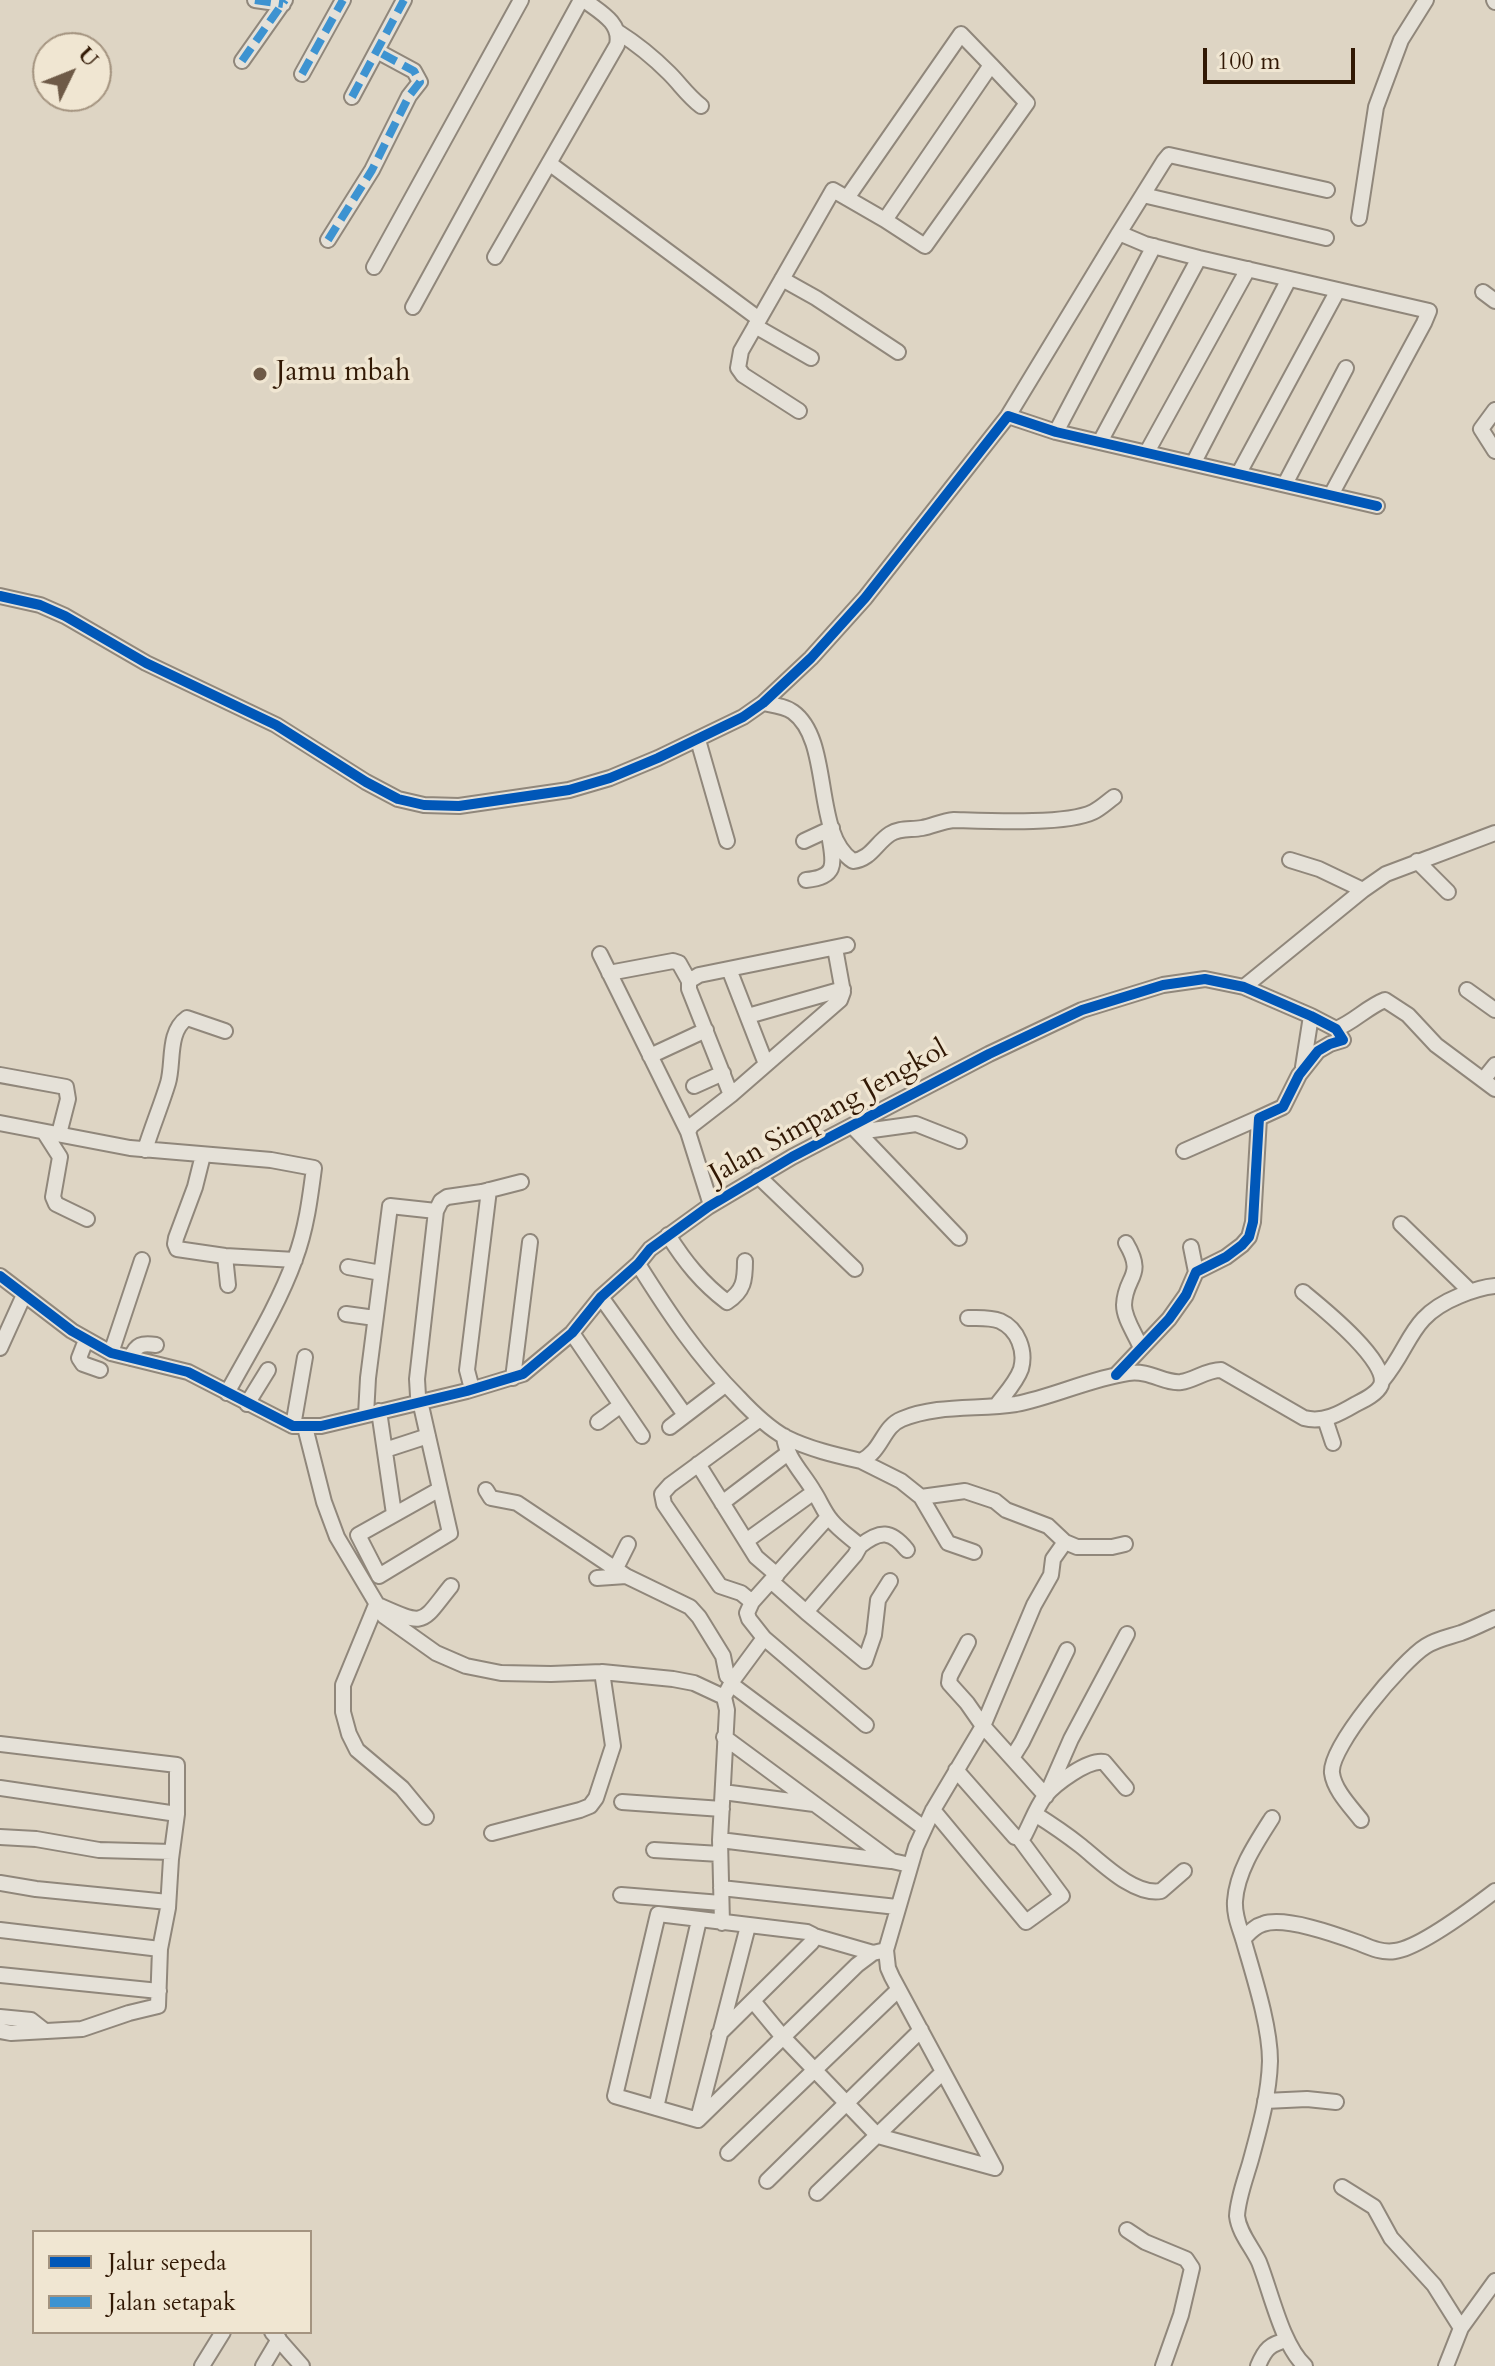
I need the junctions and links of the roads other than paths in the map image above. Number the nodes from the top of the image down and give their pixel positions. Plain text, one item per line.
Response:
1 (255, 0) edge
2 (343, 0) edge
3 (404, 0) edge
4 (521, 0) edge
5 (583, 0) edge
6 (1426, 0) edge
7 (284, 2) edge
8 (618, 32) junction
9 (377, 51) junction
10 (242, 61) dead end
11 (991, 65) junction
12 (302, 74) dead end
13 (352, 97) dead end
14 (701, 106) dead end
15 (549, 163) junction
16 (1327, 190) dead end
17 (1143, 195) junction
18 (847, 198) junction
19 (1359, 218) dead end
20 (885, 220) junction
21 (1119, 233) junction
22 (1326, 238) dead end
23 (328, 240) dead end
24 (1154, 246) junction
25 (495, 257) dead end
26 (1199, 258) junction
27 (374, 267) dead end
28 (1248, 269) junction
29 (782, 279) junction
30 (1289, 279) junction
31 (1338, 290) junction
32 (413, 307) dead end
33 (757, 322) junction
34 (898, 352) dead end
35 (811, 358) dead end
36 (1346, 368) dead end
37 (1495, 410) edge
38 (799, 411) dead end
39 (1008, 416) junction
40 (1056, 432) junction
41 (1100, 442) junction
42 (1495, 451) edge
43 (1147, 452) junction
44 (1194, 462) junction
45 (1239, 473) junction
46 (1285, 484) junction
47 (1331, 495) junction
48 (1377, 506) dead end
49 (0, 596) edge
50 (763, 703) junction
51 (698, 740) junction
52 (1114, 797) dead end
53 (830, 829) junction
54 (1495, 833) edge
55 (727, 841) dead end
56 (804, 841) dead end
57 (1290, 860) dead end
58 (1417, 861) junction
59 (806, 880) dead end
60 (1363, 890) junction
61 (1448, 892) dead end
62 (600, 954) dead end
63 (729, 969) junction
64 (609, 973) junction
65 (689, 981) junction
66 (1244, 987) junction
67 (843, 989) junction
68 (1467, 990) dead end
69 (1495, 1010) edge
70 (748, 1016) junction
71 (1311, 1016) junction
72 (1336, 1029) junction
73 (706, 1030) junction
74 (225, 1031) dead end
75 (650, 1056) junction
76 (766, 1064) junction
77 (1495, 1065) edge
78 (1303, 1067) junction
79 (723, 1073) junction
80 (0, 1075) edge
81 (1489, 1085) edge
82 (694, 1086) dead end
83 (731, 1095) junction
84 (1259, 1118) junction
85 (0, 1123) edge
86 (855, 1129) junction
87 (688, 1132) junction
88 (51, 1133) junction
89 (76, 1138) junction
90 (959, 1141) dead end
91 (145, 1150) junction
92 (1184, 1151) dead end
93 (203, 1155) junction
94 (60, 1157) junction
95 (758, 1176) junction
96 (521, 1182) dead end
97 (489, 1190) junction
98 (711, 1205) junction
99 (436, 1211) junction
100 (87, 1219) dead end
101 (1401, 1224) dead end
102 (668, 1235) junction
103 (959, 1238) dead end
104 (530, 1242) dead end
105 (1126, 1243) dead end
106 (1191, 1247) dead end
107 (225, 1256) junction
108 (142, 1260) dead end
109 (295, 1260) junction
110 (745, 1261) dead end
111 (638, 1264) junction
112 (348, 1267) dead end
113 (855, 1269) dead end
114 (1196, 1272) junction
115 (381, 1273) junction
116 (0, 1276) edge
117 (228, 1285) dead end
118 (1495, 1286) edge
119 (1470, 1291) junction
120 (1303, 1292) dead end
121 (24, 1295) junction
122 (601, 1297) junction
123 (346, 1314) dead end
124 (375, 1318) junction
125 (968, 1318) dead end
126 (572, 1333) junction
127 (86, 1340) junction
128 (156, 1345) dead end
129 (0, 1348) edge
130 (1141, 1348) junction
131 (111, 1353) junction
132 (305, 1357) dead end
133 (131, 1358) junction
134 (100, 1370) dead end
135 (268, 1370) dead end
136 (1116, 1375) junction
137 (513, 1378) junction
138 (1382, 1381) junction
139 (725, 1385) junction
140 (472, 1389) junction
141 (227, 1393) junction
142 (420, 1401) junction
143 (247, 1404) junction
144 (621, 1405) junction
145 (996, 1406) junction
146 (372, 1413) junction
147 (685, 1415) junction
148 (760, 1419) junction
149 (1325, 1419) junction
150 (598, 1422) dead end
151 (299, 1426) junction
152 (670, 1427) dead end
153 (428, 1436) junction
154 (642, 1436) dead end
155 (784, 1436) junction
156 (1333, 1443) dead end
157 (385, 1450) junction
158 (788, 1453) junction
159 (861, 1461) junction
160 (698, 1464) junction
161 (440, 1489) junction
162 (486, 1490) dead end
163 (814, 1492) junction
164 (921, 1497) junction
165 (722, 1503) junction
166 (394, 1514) junction
167 (828, 1517) junction
168 (746, 1541) junction
169 (1065, 1542) junction
170 (628, 1544) dead end
171 (1125, 1544) dead end
172 (860, 1546) junction
173 (907, 1550) dead end
174 (974, 1552) dead end
175 (621, 1572) junction
176 (597, 1578) dead end
177 (774, 1578) junction
178 (890, 1581) dead end
179 (451, 1586) dead end
180 (752, 1602) junction
181 (376, 1605) junction
182 (806, 1612) junction
183 (1495, 1618) edge
184 (1127, 1634) dead end
185 (764, 1638) junction
186 (968, 1642) dead end
187 (1067, 1650) dead end
188 (602, 1672) junction
189 (729, 1687) junction
190 (866, 1725) dead end
191 (983, 1726) junction
192 (724, 1737) junction
193 (0, 1744) edge
194 (1012, 1758) junction
195 (956, 1770) junction
196 (0, 1788) edge
197 (1126, 1788) dead end
198 (723, 1792) junction
199 (1046, 1796) junction
200 (622, 1802) dead end
201 (815, 1804) junction
202 (722, 1809) junction
203 (933, 1810) junction
204 (177, 1814) junction
205 (1035, 1814) junction
206 (426, 1817) dead end
207 (1272, 1818) dead end
208 (1361, 1820) dead end
209 (924, 1828) junction
210 (492, 1833) dead end
211 (0, 1837) edge
212 (1019, 1838) junction
213 (720, 1847) junction
214 (654, 1850) dead end
215 (172, 1852) junction
216 (892, 1861) junction
217 (910, 1865) junction
218 (1184, 1871) dead end
219 (0, 1883) edge
220 (1495, 1891) edge
221 (621, 1895) dead end
222 (721, 1895) junction
223 (168, 1902) junction
224 (897, 1907) junction
225 (699, 1920) junction
226 (722, 1923) junction
227 (748, 1926) junction
228 (0, 1930) edge
229 (814, 1936) junction
230 (1243, 1939) junction
231 (160, 1949) junction
232 (879, 1952) junction
233 (0, 1975) edge
234 (898, 1990) junction
235 (159, 1991) junction
236 (753, 2001) junction
237 (0, 2017) edge
238 (921, 2030) junction
239 (0, 2031) edge
240 (45, 2031) junction
241 (719, 2034) junction
242 (782, 2036) junction
243 (815, 2070) junction
244 (943, 2072) junction
245 (1265, 2101) junction
246 (1336, 2102) dead end
247 (846, 2103) junction
248 (656, 2108) junction
249 (698, 2120) junction
250 (878, 2136) junction
251 (728, 2153) dead end
252 (767, 2181) dead end
253 (1342, 2187) dead end
254 (817, 2193) dead end
255 (1127, 2230) dead end
256 (1495, 2281) edge
257 (1461, 2328) junction
258 (222, 2334) edge
259 (275, 2336) edge
260 (1287, 2340) junction
261 (202, 2366) edge
262 (263, 2366) edge
263 (302, 2366) edge
264 (1163, 2366) edge
265 (1258, 2366) edge
266 (1305, 2366) edge
267 (1446, 2366) edge

1 - 7 street
2 - 12 street
3 - 9 street
4 - 27 street
5 - 8 street
5 - 32 street
6 - 19 street
7 - 10 street
8 - 14 street
8 - 15 street
9 - 13 street
9 - 23 street
11 - 18 street
11 - 20 street
11 - 20 street
15 - 25 street
15 - 33 street
16 - 17 street
17 - 21 street
17 - 22 street
18 - 20 street
18 - 29 street
21 - 24 street
21 - 39 street
24 - 26 street
24 - 40 street
26 - 28 street
26 - 41 street
28 - 30 street
28 - 43 street
29 - 33 street
29 - 34 street
30 - 31 street
30 - 44 street
31 - 45 street
31 - 47 street
33 - 35 street
33 - 38 street
36 - 46 street
37 - 42 street
39 - 40 street
39 - 50 street
40 - 41 street
41 - 43 street
43 - 44 street
44 - 45 street
45 - 46 street
46 - 47 street
47 - 48 street
49 - 51 street
50 - 51 street
50 - 53 street
51 - 55 street
52 - 53 street
53 - 56 street
53 - 59 street
54 - 58 street
57 - 60 street
58 - 60 street
58 - 61 street
60 - 66 street
62 - 64 street
63 - 65 street
63 - 67 street
63 - 70 street
64 - 65 street
64 - 75 street
65 - 73 street
66 - 71 street, Jalan Simpang Jengkol
66 - 86 street, Jalan Simpang Jengkol
67 - 70 street
67 - 76 street
68 - 69 street
70 - 76 street
71 - 72 street, Jalan Simpang Jengkol
71 - 78 street
72 - 78 street
72 - 81 street
73 - 75 street
73 - 79 street
74 - 91 street
75 - 87 street
76 - 83 street
77 - 81 street
78 - 84 street
79 - 82 street
79 - 83 street
80 - 88 street
83 - 87 street
84 - 92 street
84 - 114 street
85 - 88 street
86 - 90 street
86 - 95 street, Jalan Simpang Jengkol
86 - 103 street
87 - 98 street
88 - 89 street
88 - 94 street
89 - 91 street
89 - 94 street
91 - 93 street
93 - 107 street
93 - 109 street
94 - 100 street
95 - 98 street, Jalan Simpang Jengkol
95 - 113 street
96 - 97 street
97 - 99 street
97 - 140 street
98 - 102 street, Jalan Simpang Jengkol
99 - 115 street
99 - 142 street
101 - 119 street
102 - 110 street
102 - 111 street, Jalan Simpang Jengkol
104 - 137 street
105 - 130 street
106 - 114 street
107 - 109 street
107 - 117 street
108 - 131 street
109 - 141 street
111 - 122 street, Jalan Simpang Jengkol
111 - 139 street
112 - 115 street
114 - 130 street
115 - 124 street
116 - 121 street
118 - 119 street
119 - 138 street
120 - 138 street
121 - 127 street
121 - 129 street
122 - 126 street, Jalan Simpang Jengkol
122 - 147 street
123 - 124 street
124 - 146 street
125 - 145 street
126 - 137 street, Jalan Simpang Jengkol
126 - 144 street
127 - 131 street
127 - 134 street
128 - 133 street
130 - 136 street
131 - 133 street
132 - 151 street
133 - 141 street
135 - 143 street
136 - 145 street
136 - 149 street
137 - 140 street, Jalan Simpang Jengkol
138 - 149 street
139 - 147 street
139 - 148 street
140 - 142 street, Jalan Simpang Jengkol
141 - 143 street
142 - 146 street, Jalan Simpang Jengkol
142 - 153 street
143 - 151 street
144 - 150 street
144 - 154 street
145 - 159 street
146 - 151 street, Jalan Simpang Jengkol
146 - 157 street
147 - 152 street
148 - 155 street
148 - 160 street
149 - 156 street
151 - 181 street
153 - 157 street
153 - 161 street
155 - 158 street
155 - 159 street
157 - 166 street
158 - 163 street
158 - 165 street
159 - 164 street
160 - 165 street
160 - 180 street
161 - 166 street
161 - 166 street
162 - 175 street
163 - 167 street
163 - 168 street
164 - 169 street
164 - 174 street
165 - 168 street
167 - 172 street
167 - 177 street
168 - 177 street
169 - 171 street
169 - 191 street
170 - 175 street
172 - 173 street
172 - 182 street
175 - 176 street
175 - 189 street
177 - 180 street
177 - 182 street
178 - 182 street
179 - 181 street
180 - 185 street
181 - 188 street
181 - 206 street
183 - 208 street
184 - 199 street
185 - 189 street
185 - 190 street
186 - 191 street
187 - 194 street
188 - 189 street
188 - 210 street
189 - 192 street
189 - 209 street
191 - 194 street
191 - 195 street
192 - 198 street
192 - 201 street
193 - 204 street
194 - 199 street
195 - 203 street
195 - 212 street
196 - 204 street
197 - 199 street
198 - 201 street
198 - 202 street
199 - 205 street
200 - 202 street
201 - 216 street
202 - 213 street
203 - 209 street
203 - 212 street
204 - 215 street
205 - 212 street
205 - 218 street
207 - 230 street
209 - 217 street
211 - 215 street
213 - 214 street
213 - 216 street
213 - 222 street
215 - 223 street
216 - 217 street
217 - 224 street
219 - 223 street
220 - 230 street
221 - 222 street
222 - 224 street
222 - 226 street
223 - 231 street
224 - 232 street
225 - 226 street
225 - 248 street
225 - 248 street
226 - 227 street
227 - 229 street
227 - 241 street
228 - 231 street
229 - 232 street
229 - 236 street
230 - 245 street
231 - 235 street
232 - 234 street
232 - 242 street
233 - 235 street
234 - 238 street
234 - 243 street
235 - 240 street
236 - 241 street
236 - 242 street
237 - 240 street
238 - 244 street
238 - 247 street
239 - 240 street
241 - 249 street
242 - 243 street
242 - 249 street
243 - 247 street
243 - 251 street
244 - 250 street
244 - 250 street
245 - 246 street
245 - 260 street
247 - 250 street
247 - 252 street
248 - 249 street
250 - 254 street
253 - 257 street
255 - 264 street
256 - 257 street
257 - 267 street
258 - 261 street
259 - 262 street
259 - 263 street
260 - 265 street
260 - 266 street

